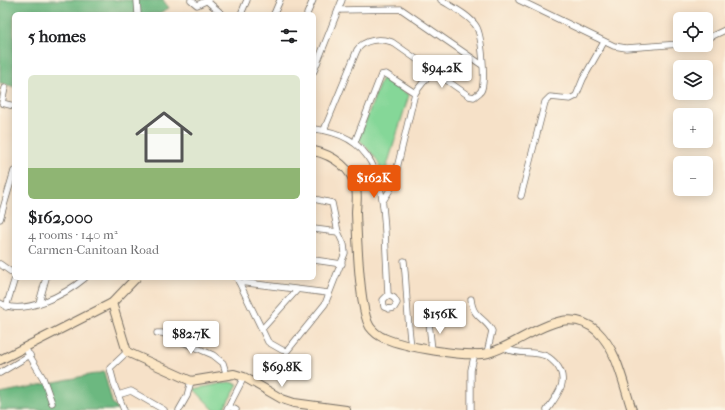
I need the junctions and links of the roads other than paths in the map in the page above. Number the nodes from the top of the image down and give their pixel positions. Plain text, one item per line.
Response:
1 (137, 0) edge
2 (191, 0) edge
3 (247, 0) edge
4 (280, 0) edge
5 (313, 0) edge
6 (342, 0) edge
7 (441, 0) edge
8 (519, 0) edge
9 (207, 1) edge
10 (339, 10) junction
11 (138, 12) edge
12 (220, 12) edge
13 (242, 12) edge
14 (275, 12) edge
15 (308, 12) edge
16 (725, 30) edge
17 (713, 36) edge
18 (604, 42) junction
19 (673, 45) edge
20 (482, 65) junction
21 (316, 66) edge
22 (432, 71) junction
23 (5, 88) dead end
24 (415, 93) junction
25 (2, 103) junction
26 (12, 106) edge
27 (0, 109) edge
28 (316, 129) edge
29 (324, 130) junction
30 (355, 142) junction
31 (316, 151) edge
32 (12, 178) edge
33 (521, 196) dead end
34 (316, 199) edge
35 (383, 201) junction
36 (0, 219) edge
37 (316, 229) edge
38 (338, 232) junction
39 (316, 260) edge
40 (404, 261) dead end
41 (0, 264) edge
42 (342, 264) junction
43 (12, 273) edge
44 (14, 280) edge
45 (45, 280) edge
46 (78, 280) edge
47 (82, 280) edge
48 (134, 280) edge
49 (238, 280) edge
50 (77, 284) junction
51 (297, 290) junction
52 (328, 293) junction
53 (388, 295) dead end
54 (472, 299) dead end
55 (0, 303) edge
56 (39, 303) junction
57 (112, 303) junction
58 (6, 307) junction
59 (430, 323) dead end
60 (262, 329) junction
61 (156, 333) dead end
62 (410, 346) junction
63 (504, 348) junction
64 (432, 350) junction
65 (27, 351) junction
66 (127, 352) junction
67 (475, 353) junction
68 (487, 353) junction
69 (0, 360) edge
70 (0, 374) edge
71 (227, 376) junction
72 (244, 377) junction
73 (190, 381) junction
74 (118, 395) junction
75 (52, 403) dead end
76 (228, 408) edge
77 (124, 410) edge
78 (164, 410) edge
79 (179, 410) edge
80 (236, 410) edge
81 (346, 410) edge
82 (471, 410) edge
83 (547, 410) edge
84 (632, 410) edge

1 - 11 street
2 - 9 street
3 - 13 street
4 - 14 street
5 - 15 street
6 - 10 street
7 - 20 street
8 - 18 street
9 - 12 street
10 - 20 street
10 - 21 street
16 - 17 street
18 - 19 street
18 - 33 street
20 - 22 street
22 - 24 street
22 - 29 street
23 - 25 street
24 - 30 street
24 - 35 street
25 - 26 street
25 - 27 street
28 - 29 street
29 - 30 street
30 - 35 street
31 - 62 main road
32 - 36 street
34 - 38 street
35 - 53 street
37 - 38 street
38 - 42 street
39 - 42 street
40 - 62 street
41 - 43 street
42 - 52 street
44 - 58 street
45 - 56 street
46 - 50 street
47 - 50 street
48 - 57 main road
49 - 51 street
49 - 60 street
50 - 56 street
51 - 52 street
51 - 60 street
52 - 60 street
54 - 68 street
55 - 58 street
56 - 58 street
57 - 65 main road
57 - 66 main road
59 - 64 street
61 - 71 street
62 - 64 main road
63 - 68 main road
63 - 83 street
63 - 84 main road
64 - 67 main road
65 - 69 main road
65 - 70 street
65 - 75 street
66 - 73 main road
66 - 74 street
67 - 68 main road
67 - 82 street
71 - 72 main road
71 - 73 main road
72 - 76 street
72 - 81 main road
73 - 79 street
74 - 77 street
74 - 78 street
76 - 80 street

